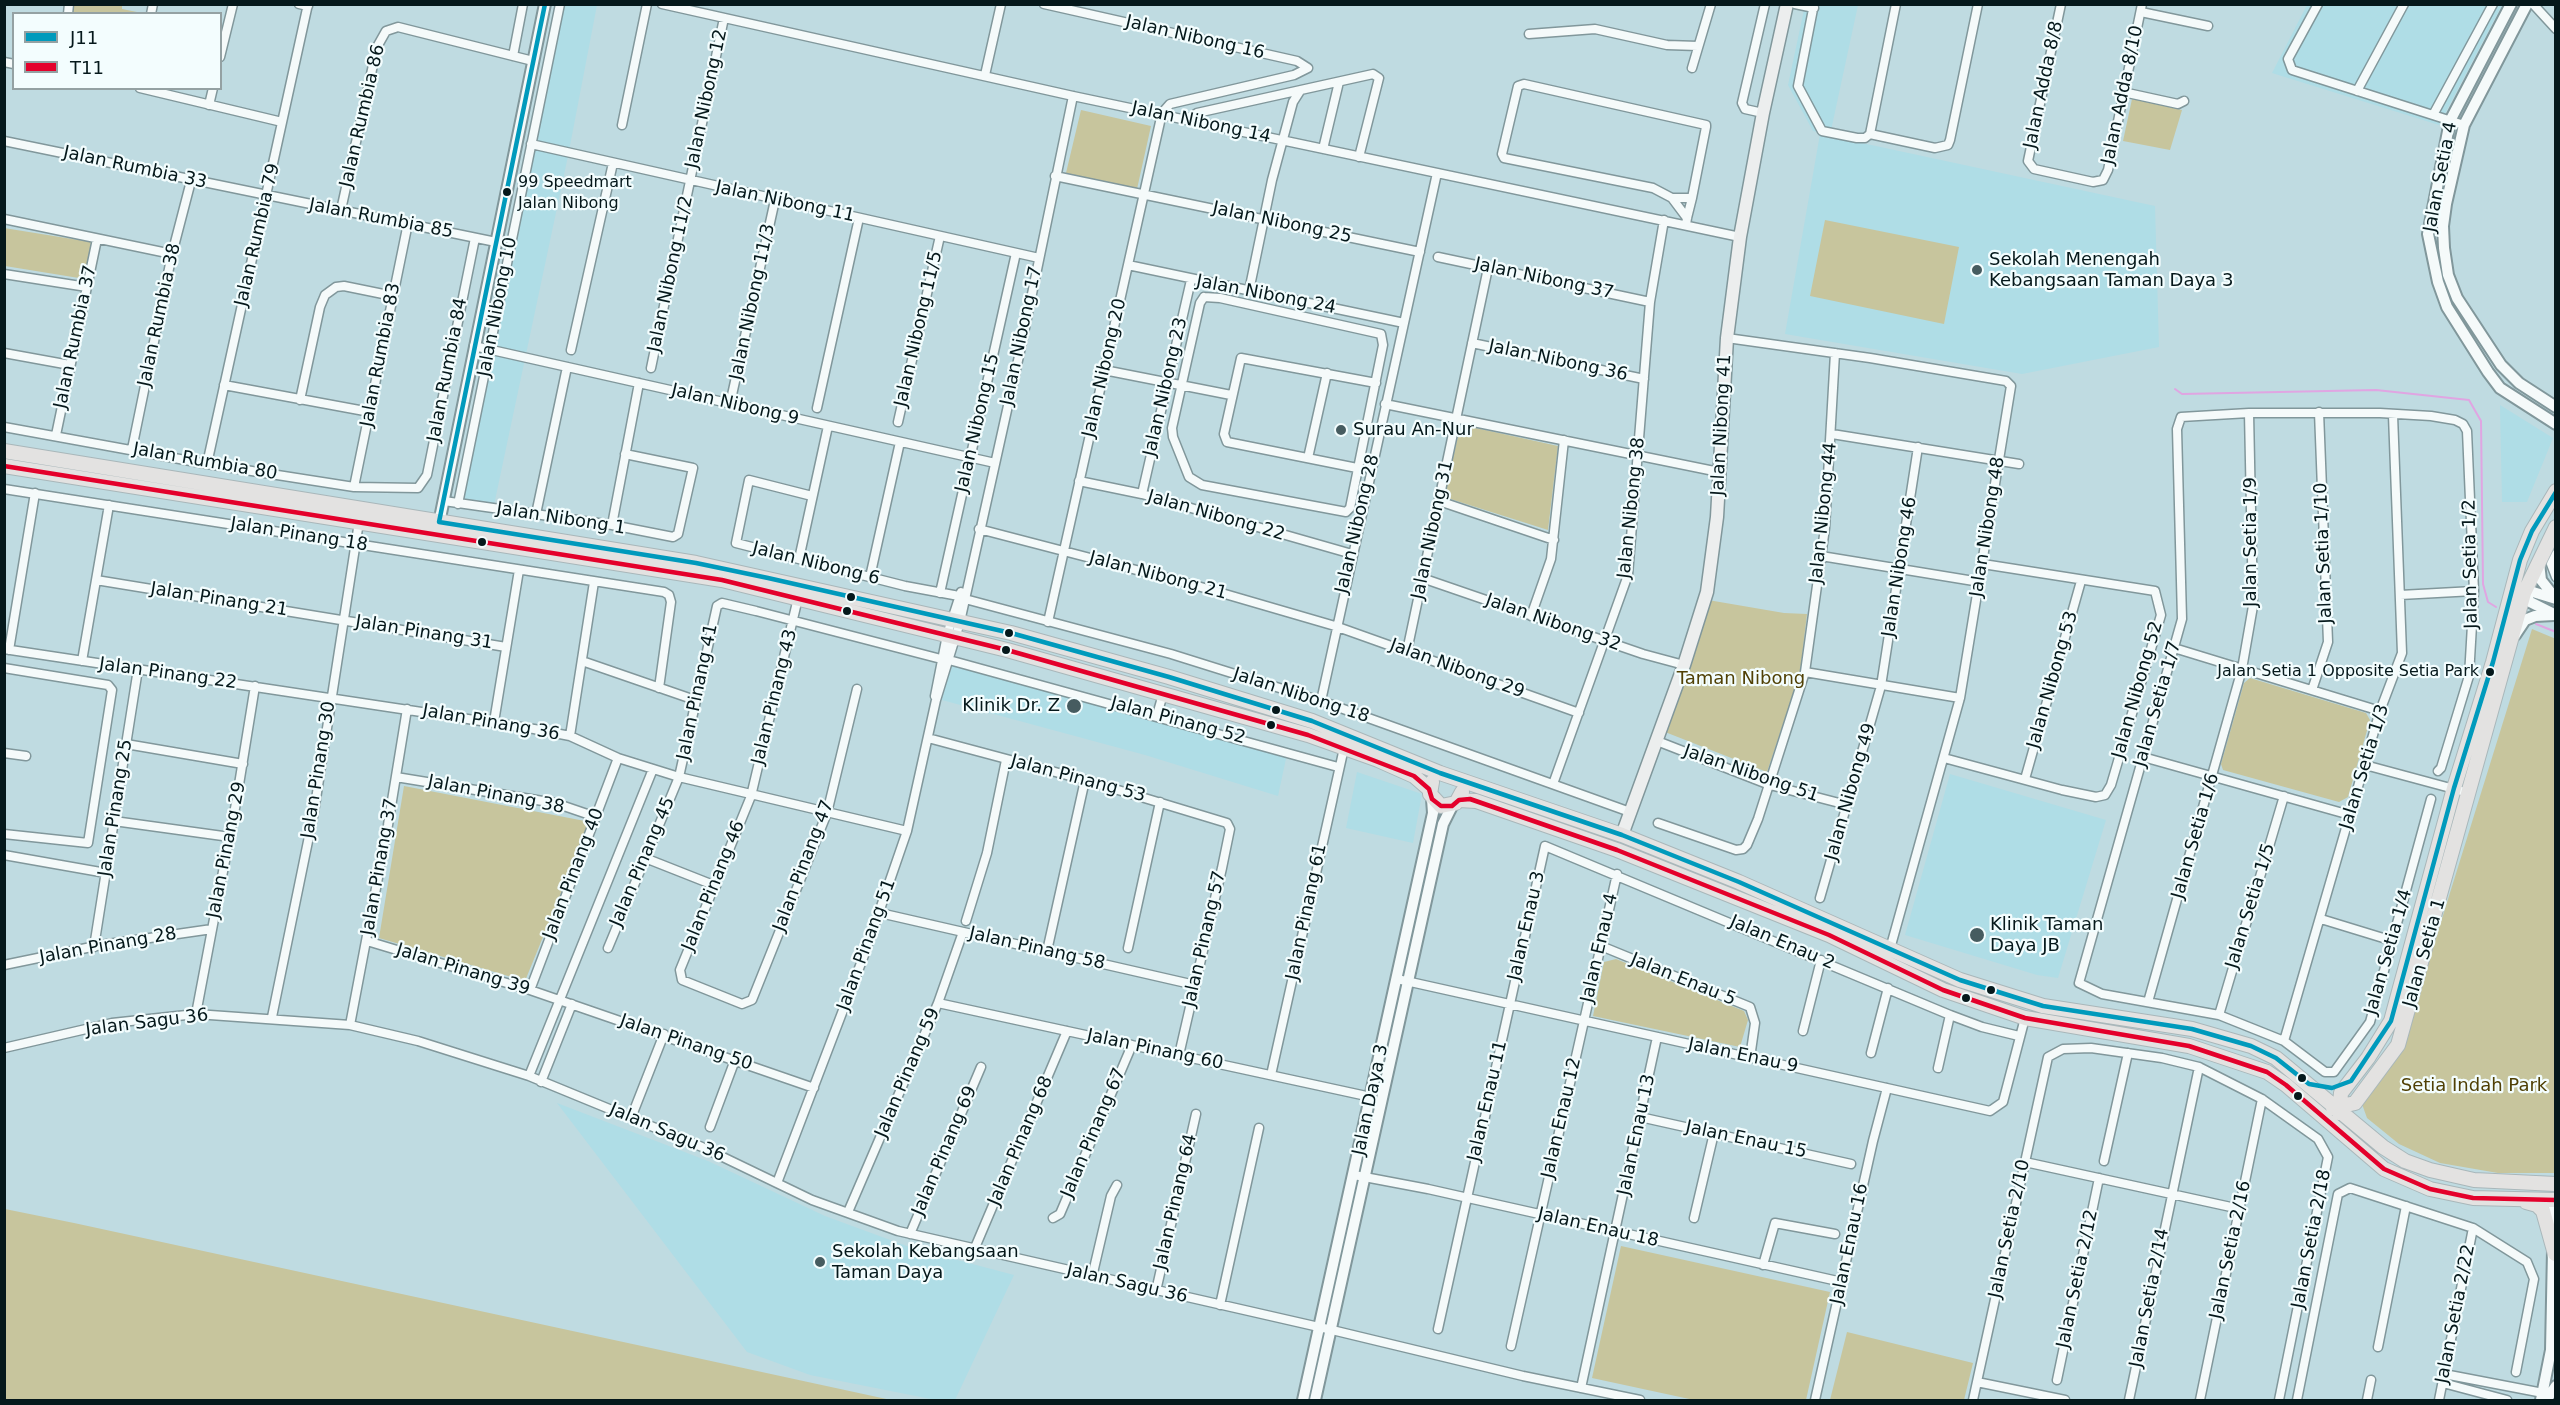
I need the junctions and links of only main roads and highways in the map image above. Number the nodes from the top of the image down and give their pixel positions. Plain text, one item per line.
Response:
1 (1787, 4) edge
2 (4, 451) edge
3 (4, 466) edge
4 (2556, 491) edge
5 (2556, 527) edge
6 (438, 528) junction
7 (2532, 531) junction
8 (2524, 593) junction
9 (2493, 662) junction
10 (1450, 776) junction
11 (1431, 794) junction
12 (1455, 803) junction
13 (1622, 835) junction
14 (2351, 1081) junction
15 (2286, 1084) junction
16 (2309, 1084) junction
17 (2364, 1091) junction
18 (2339, 1107) junction
19 (2370, 1135) junction
20 (2361, 1150) junction
21 (2521, 1184) junction
22 (2556, 1184) edge
23 (2555, 1197) edge
24 (2518, 1200) junction
25 (2555, 1254) edge

1 - 13 main road, Jalan Nibong 41
2 - 6 main road
3 - 6 main road
4 - 7 main road, Jalan Setia 1
5 - 8 main road, Jalan Setia 1
6 - 10 main road
6 - 11 main road
7 - 8 main road
7 - 9 main road, Jalan Setia 1
8 - 9 main road
8 - 17 main road, Jalan Setia 1
9 - 14 main road, Jalan Setia 1
10 - 11 main road
10 - 12 main road
10 - 13 main road
11 - 12 main road
12 - 15 main road
13 - 16 main road
14 - 16 main road
14 - 18 main road, Jalan Setia 1
15 - 18 main road
15 - 20 main road
16 - 18 main road
17 - 18 main road, Jalan Setia 1
17 - 19 main road
18 - 19 main road
18 - 20 main road
19 - 21 main road
20 - 24 main road
21 - 22 main road
21 - 23 main road
23 - 24 main road
24 - 25 main road

